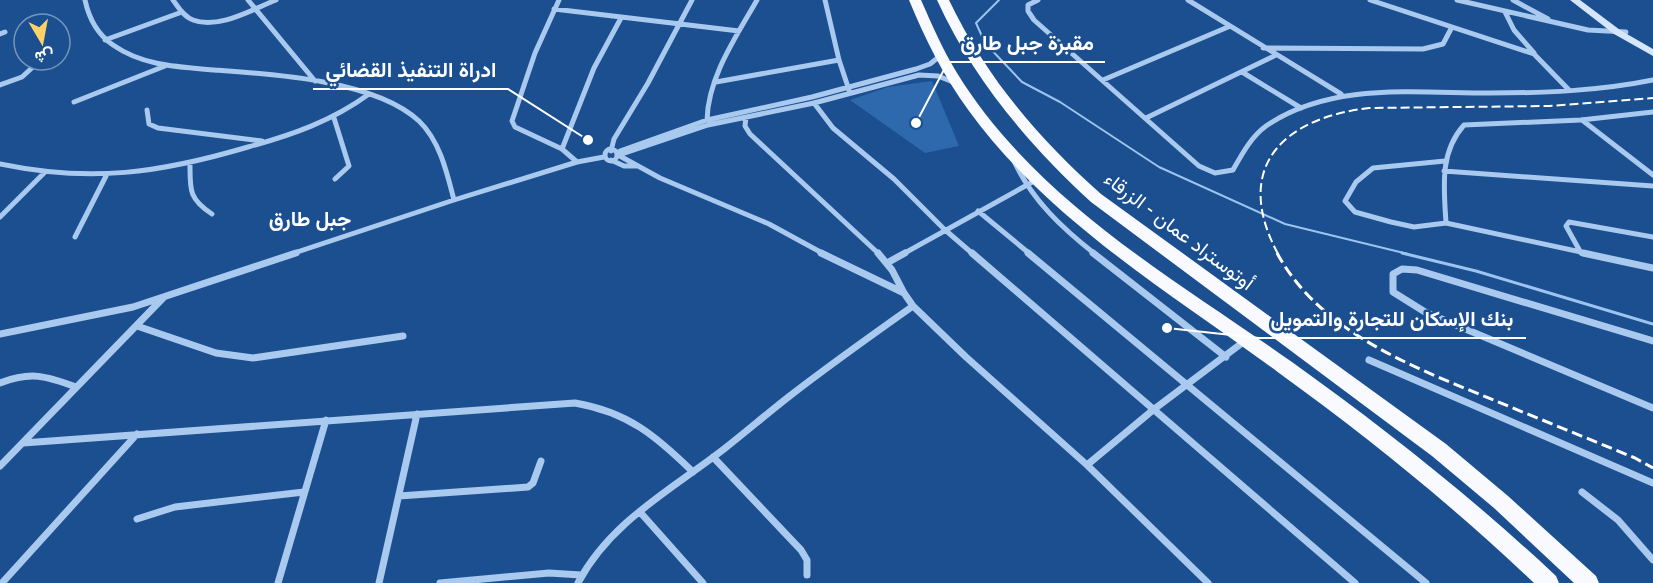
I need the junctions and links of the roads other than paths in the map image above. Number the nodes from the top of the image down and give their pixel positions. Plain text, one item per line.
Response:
1 (85, 0) edge
2 (173, 0) edge
3 (248, 0) edge
4 (276, 0) edge
5 (559, 0) edge
6 (692, 0) edge
7 (757, 0) edge
8 (825, 0) edge
9 (902, 0) edge
10 (915, 0) edge
11 (1037, 0) edge
12 (1188, 0) edge
13 (1370, 0) edge
14 (1457, 0) edge
15 (1513, 0) edge
16 (1574, 0) edge
17 (1581, 0) edge
18 (949, 5) edge
19 (255, 8) junction
20 (554, 9) junction
21 (182, 12) junction
22 (1505, 12) junction
23 (921, 17) junction
24 (621, 18) junction
25 (1553, 22) junction
26 (679, 24) junction
27 (1228, 27) junction
28 (1452, 27) junction
29 (739, 31) junction
30 (1621, 32) junction
31 (105, 40) junction
32 (1263, 48) junction
33 (1653, 48) edge
34 (1653, 53) edge
35 (1534, 54) junction
36 (940, 56) junction
37 (1276, 56) junction
38 (838, 60) junction
39 (165, 66) junction
40 (27, 72) edge
41 (1242, 72) junction
42 (1103, 80) junction
43 (1653, 80) edge
44 (315, 82) junction
45 (716, 82) junction
46 (955, 83) junction
47 (0, 84) edge
48 (848, 86) junction
49 (1569, 90) junction
50 (850, 93) junction
51 (369, 94) junction
52 (1341, 94) junction
53 (74, 102) dead end
54 (813, 103) junction
55 (1301, 108) junction
56 (147, 110) dead end
57 (1653, 112) edge
58 (746, 117) junction
59 (334, 118) junction
60 (1146, 118) junction
61 (707, 120) junction
62 (1581, 120) junction
63 (266, 142) junction
64 (562, 149) junction
65 (616, 153) junction
66 (604, 158) junction
67 (611, 160) junction
68 (1445, 161) junction
69 (577, 162) junction
70 (0, 164) edge
71 (190, 165) junction
72 (636, 166) junction
73 (1444, 171) junction
74 (44, 173) junction
75 (1653, 175) edge
76 (106, 176) junction
77 (335, 179) dead end
78 (1031, 183) junction
79 (1653, 186) edge
80 (454, 200) junction
81 (978, 211) junction
82 (212, 214) dead end
83 (1, 215) edge
84 (1446, 223) junction
85 (944, 229) junction
86 (75, 237) dead end
87 (1653, 237) edge
88 (1581, 253) junction
89 (887, 262) junction
90 (1653, 268) edge
91 (904, 293) junction
92 (165, 297) junction
93 (913, 306) junction
94 (137, 326) junction
95 (0, 334) edge
96 (403, 336) dead end
97 (1246, 340) junction
98 (1653, 341) edge
99 (1226, 357) junction
100 (1369, 360) dead end
101 (0, 383) edge
102 (1187, 385) junction
103 (76, 387) junction
104 (1653, 408) edge
105 (1153, 410) junction
106 (417, 414) junction
107 (326, 420) junction
108 (137, 434) junction
109 (23, 443) junction
110 (714, 458) junction
111 (541, 461) dead end
112 (1087, 465) junction
113 (0, 466) edge
114 (693, 472) junction
115 (1653, 483) edge
116 (304, 492) junction
117 (1582, 492) dead end
118 (399, 496) junction
119 (640, 512) junction
120 (137, 519) dead end
121 (1653, 560) edge
122 (807, 575) dead end
123 (579, 579) edge
124 (2, 583) edge
125 (279, 583) edge
126 (379, 583) edge
127 (440, 583) edge
128 (703, 583) edge
129 (1208, 583) edge
130 (1355, 583) edge
131 (1426, 583) edge
132 (1549, 583) edge
133 (1589, 583) edge

1 - 31 street
2 - 21 street
3 - 19 street
4 - 19 street
5 - 20 street
6 - 26 street
7 - 29 street
8 - 38 street
9 - 23 highway
10 - 23 highway
11 - 42 street
12 - 27 street
13 - 28 street
14 - 22 street
15 - 25 street
16 - 30 main road
17 - 30 main road
18 - 133 highway, أوتوستراد عمان - الزرقاء
19 - 21 street
19 - 44 street
20 - 24 street
20 - 64 street
21 - 31 street
22 - 25 street
22 - 35 street
23 - 36 highway
24 - 26 street
24 - 64 street
25 - 30 street
26 - 29 street
26 - 65 street
27 - 32 street
27 - 42 street
28 - 32 street
28 - 35 street
29 - 45 street
30 - 33 main road
30 - 34 main road
31 - 39 street
32 - 37 street
35 - 49 street
36 - 46 highway
36 - 48 street
37 - 41 street
37 - 52 street
38 - 45 street
38 - 48 street
39 - 44 street
39 - 53 street
40 - 47 street
41 - 55 street
41 - 60 street
42 - 60 street
43 - 49 street
44 - 51 street
45 - 61 street
46 - 50 street
46 - 78 highway
48 - 50 street
48 - 61 street
49 - 52 street
50 - 54 street
51 - 59 street
51 - 80 street
52 - 55 street
54 - 58 street
54 - 85 street
55 - 60 street
56 - 63 street
57 - 62 street
58 - 65 street
58 - 89 street
59 - 63 street
59 - 77 street
61 - 65 street
62 - 68 street
62 - 75 street
63 - 71 street
64 - 69 street
65 - 66 street
65 - 67 street
65 - 72 street
66 - 67 street
66 - 69 street
67 - 72 street
68 - 73 street
68 - 84 street
69 - 80 street
70 - 74 street
71 - 76 street
71 - 82 street
72 - 91 street
73 - 79 street
73 - 84 street
74 - 76 street
74 - 83 street
76 - 86 street
78 - 81 street
78 - 97 highway
78 - 99 street
80 - 92 street
81 - 85 street
81 - 102 street
84 - 88 street
85 - 89 street
85 - 105 street
87 - 88 street
88 - 90 street
89 - 91 street
91 - 93 street
92 - 94 street
92 - 95 street
93 - 110 street
93 - 112 street
94 - 96 street
94 - 103 street
97 - 99 street
97 - 132 highway
98 - 104 street
99 - 102 street
100 - 115 street
101 - 103 street
102 - 105 street
102 - 131 street
103 - 109 street
105 - 112 street
105 - 130 street
106 - 107 street
106 - 114 street
106 - 118 street
107 - 108 street
107 - 116 street
108 - 109 street
108 - 124 street
109 - 113 street
110 - 114 street
110 - 122 street
111 - 118 street
112 - 129 street
114 - 119 street
116 - 120 street
116 - 125 street
117 - 121 street
118 - 126 street
119 - 123 street
119 - 128 street
123 - 127 street

